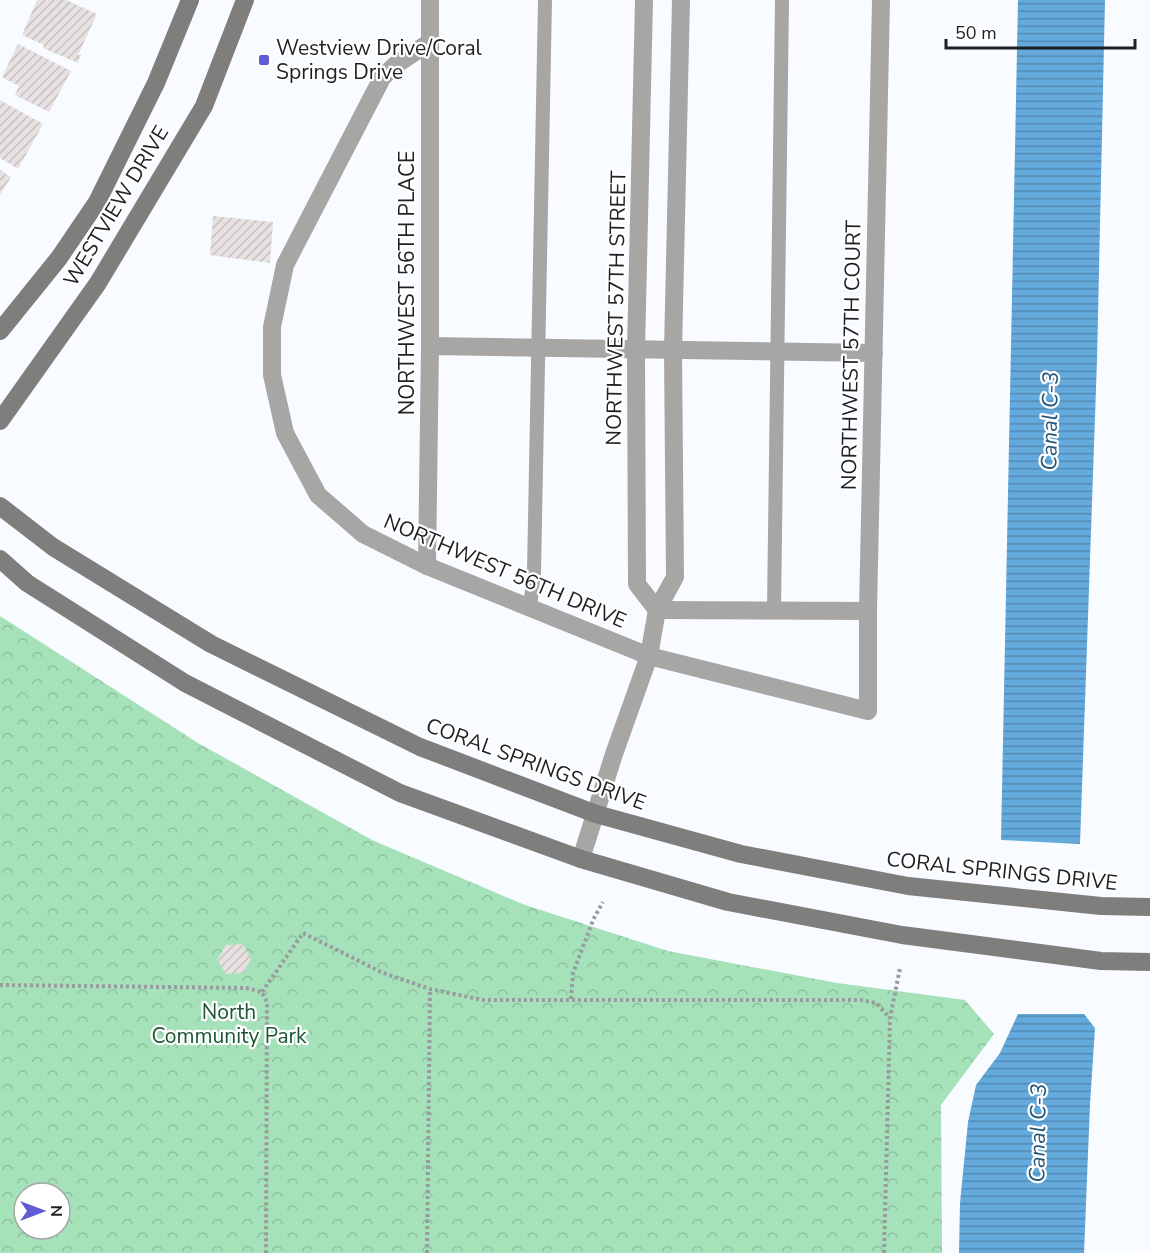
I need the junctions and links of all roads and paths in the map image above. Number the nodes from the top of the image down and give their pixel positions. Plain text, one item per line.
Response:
1 (190, 0) edge
2 (245, 0) edge
3 (430, 0) edge
4 (545, 0) edge
5 (644, 0) edge
6 (681, 0) edge
7 (782, 0) edge
8 (881, 0) edge
9 (430, 42) junction
10 (0, 331) edge
11 (430, 346) junction
12 (538, 348) junction
13 (636, 350) junction
14 (673, 350) junction
15 (778, 351) junction
16 (874, 353) junction
17 (0, 421) edge
18 (0, 506) edge
19 (0, 559) edge
20 (427, 566) junction
21 (530, 608) junction
22 (657, 610) junction
23 (774, 611) junction
24 (868, 611) junction
25 (649, 656) junction
26 (868, 711) joint
27 (596, 814) junction
28 (581, 859) junction
29 (603, 902) dead end
30 (1150, 907) edge
31 (1150, 962) edge
32 (900, 968) dead end
33 (0, 985) edge
34 (430, 989) junction
35 (262, 992) junction
36 (571, 999) junction
37 (890, 1018) junction
38 (266, 1253) edge
39 (427, 1253) edge
40 (884, 1253) edge

1 - 10 main road, WESTVIEW DRIVE
2 - 17 main road, WESTVIEW DRIVE
3 - 9 street, NORTHWEST 56TH PLACE
4 - 12 lane
5 - 13 street, NORTHWEST 57TH STREET
6 - 14 street
7 - 15 lane
8 - 16 street, NORTHWEST 57TH COURT
9 - 11 street, NORTHWEST 56TH PLACE
9 - 20 street, NORTHWEST 56TH DRIVE
11 - 12 street
11 - 20 street, NORTHWEST 56TH PLACE
12 - 13 street
12 - 21 lane
13 - 14 street
13 - 22 street, NORTHWEST 57TH STREET
14 - 15 street
14 - 22 street
15 - 16 street
15 - 23 lane
16 - 24 street, NORTHWEST 57TH COURT
18 - 27 main road, CORAL SPRINGS DRIVE
19 - 28 main road
20 - 21 street, NORTHWEST 56TH DRIVE
21 - 25 street, NORTHWEST 56TH DRIVE
22 - 23 street
22 - 25 street
23 - 24 street
24 - 26 street, NORTHWEST 57TH COURT
25 - 26 street, NORTHWEST 56TH DRIVE
25 - 27 street
27 - 28 street
27 - 30 main road, CORAL SPRINGS DRIVE
28 - 31 main road
29 - 36 path
32 - 37 path
33 - 35 path
34 - 35 path
34 - 36 path
34 - 39 path
35 - 38 path
36 - 37 path
37 - 40 path

